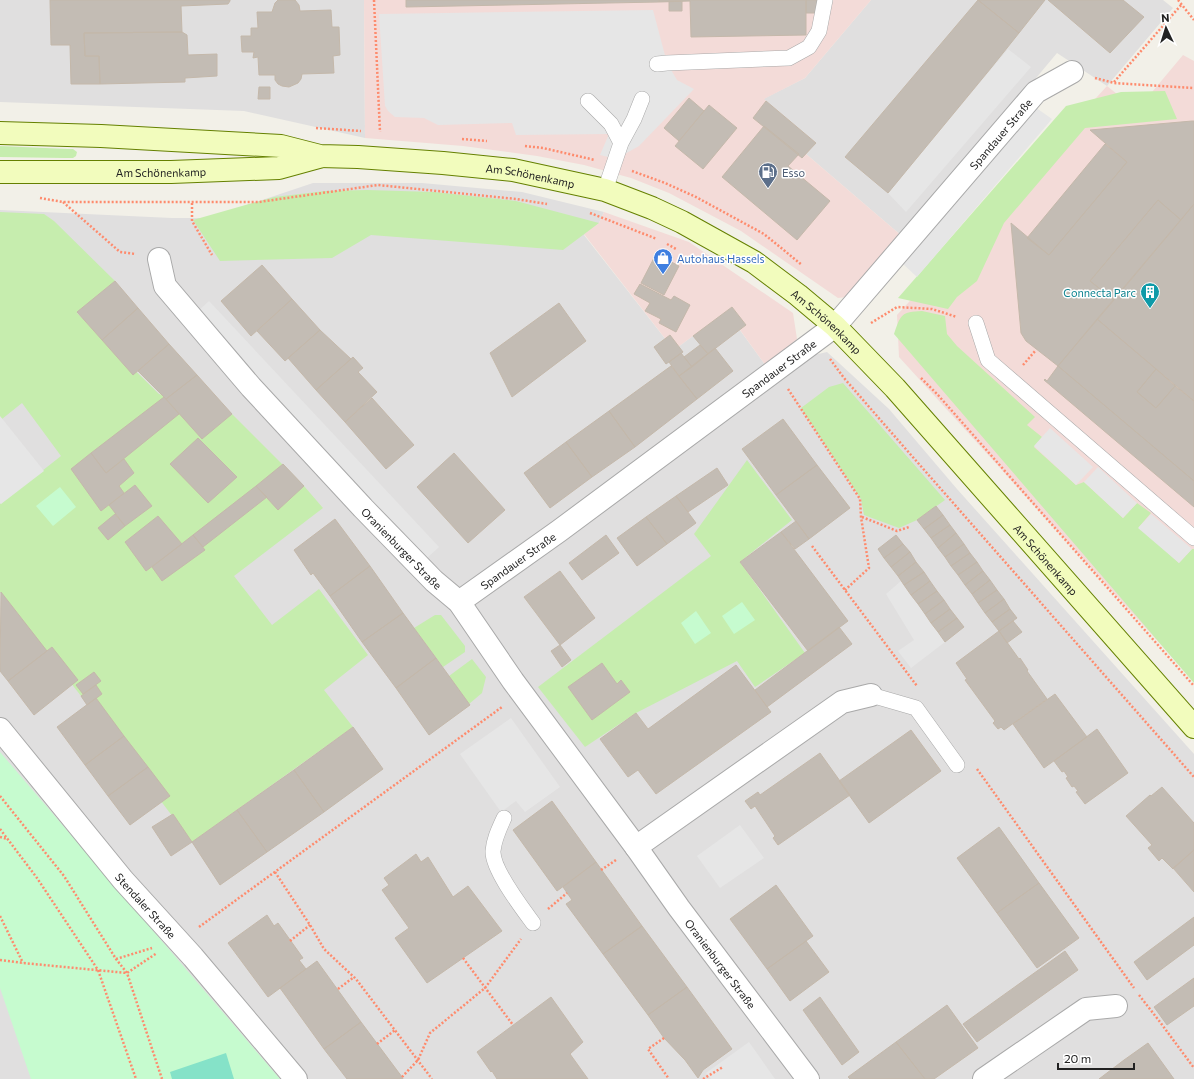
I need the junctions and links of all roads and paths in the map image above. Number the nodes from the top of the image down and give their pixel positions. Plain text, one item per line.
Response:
1 (374, 0) edge
2 (825, 0) edge
3 (1178, 0) edge
4 (1182, 4) junction
5 (1194, 20) edge
6 (657, 64) dead end
7 (1072, 72) joint
8 (1114, 82) junction
9 (1194, 88) edge
10 (642, 98) dead end
11 (588, 101) dead end
12 (380, 132) dead end
13 (0, 133) edge
14 (621, 143) junction
15 (320, 156) junction
16 (0, 172) edge
17 (605, 190) junction
18 (38, 197) dead end
19 (63, 202) junction
20 (192, 203) junction
21 (552, 205) dead end
22 (587, 212) dead end
23 (681, 251) dead end
24 (212, 255) dead end
25 (159, 259) joint
26 (976, 323) joint
27 (835, 326) junction
28 (816, 339) junction
29 (851, 344) junction
30 (774, 372) junction
31 (916, 373) dead end
32 (861, 517) junction
33 (909, 527) dead end
34 (1194, 538) edge
35 (812, 546) dead end
36 (845, 590) junction
37 (459, 602) junction
38 (1194, 686) edge
39 (918, 688) dead end
40 (521, 691) junction
41 (871, 695) joint
42 (1194, 727) edge
43 (0, 729) edge
44 (956, 765) dead end
45 (975, 766) dead end
46 (1194, 777) edge
47 (0, 796) edge
48 (504, 818) dead end
49 (0, 829) edge
50 (0, 837) edge
51 (8, 839) junction
52 (636, 847) junction
53 (275, 872) junction
54 (567, 893) dead end
55 (0, 916) edge
56 (533, 923) junction
57 (310, 925) junction
58 (177, 939) junction
59 (290, 941) dead end
60 (153, 948) dead end
61 (463, 958) dead end
62 (116, 959) junction
63 (0, 960) edge
64 (23, 963) junction
65 (98, 970) junction
66 (127, 973) junction
67 (354, 977) junction
68 (485, 988) junction
69 (338, 989) dead end
70 (1116, 1006) dead end
71 (513, 1025) dead end
72 (395, 1030) junction
73 (664, 1038) dead end
74 (377, 1044) dead end
75 (418, 1060) junction
76 (723, 1067) dead end
77 (1194, 1068) edge
78 (402, 1077) dead end
79 (136, 1079) edge
80 (162, 1079) edge
81 (296, 1079) edge
82 (432, 1079) edge
83 (669, 1079) edge
84 (703, 1079) edge
85 (808, 1079) edge
86 (984, 1079) edge

1 - 12 path
2 - 6 lane
3 - 4 path
4 - 5 path
4 - 8 path
7 - 8 path
7 - 27 street, Spandauer Straße
8 - 9 path
10 - 14 lane
11 - 14 lane
13 - 15 main road, Am Schönenkamp
14 - 17 lane
15 - 16 main road, Am Schönenkamp
15 - 17 main road, Am Schönenkamp
17 - 27 main road, Am Schönenkamp
18 - 19 path
19 - 20 path
19 - 25 path
20 - 21 path
20 - 24 path
22 - 23 path
25 - 37 street, Oranienburger Straße
26 - 29 path
26 - 34 lane
27 - 28 street, Spandauer Straße
27 - 29 main road, Am Schönenkamp
28 - 30 street, Spandauer Straße
28 - 46 path
29 - 42 main road, Am Schönenkamp
30 - 32 path
30 - 37 street, Spandauer Straße
31 - 38 path
32 - 33 path
32 - 36 path
35 - 36 path
36 - 39 path
37 - 40 street, Oranienburger Straße
40 - 52 street, Oranienburger Straße
40 - 53 path
41 - 44 lane
41 - 52 street
43 - 58 street, Stendaler Straße
45 - 77 path
47 - 62 path
48 - 56 lane
49 - 51 path
50 - 51 path
51 - 65 path
52 - 85 street, Oranienburger Straße
53 - 57 path
53 - 58 path
54 - 56 path
55 - 64 path
56 - 68 path
57 - 59 path
57 - 67 path
58 - 66 path
58 - 81 street, Stendaler Straße
60 - 62 path
61 - 68 path
62 - 66 path
63 - 64 path
64 - 65 path
65 - 66 path
65 - 79 path
66 - 80 path
67 - 69 path
67 - 72 path
68 - 71 path
68 - 75 path
70 - 86 street
72 - 74 path
72 - 75 path
73 - 83 path
75 - 78 path
75 - 82 path
76 - 84 path

